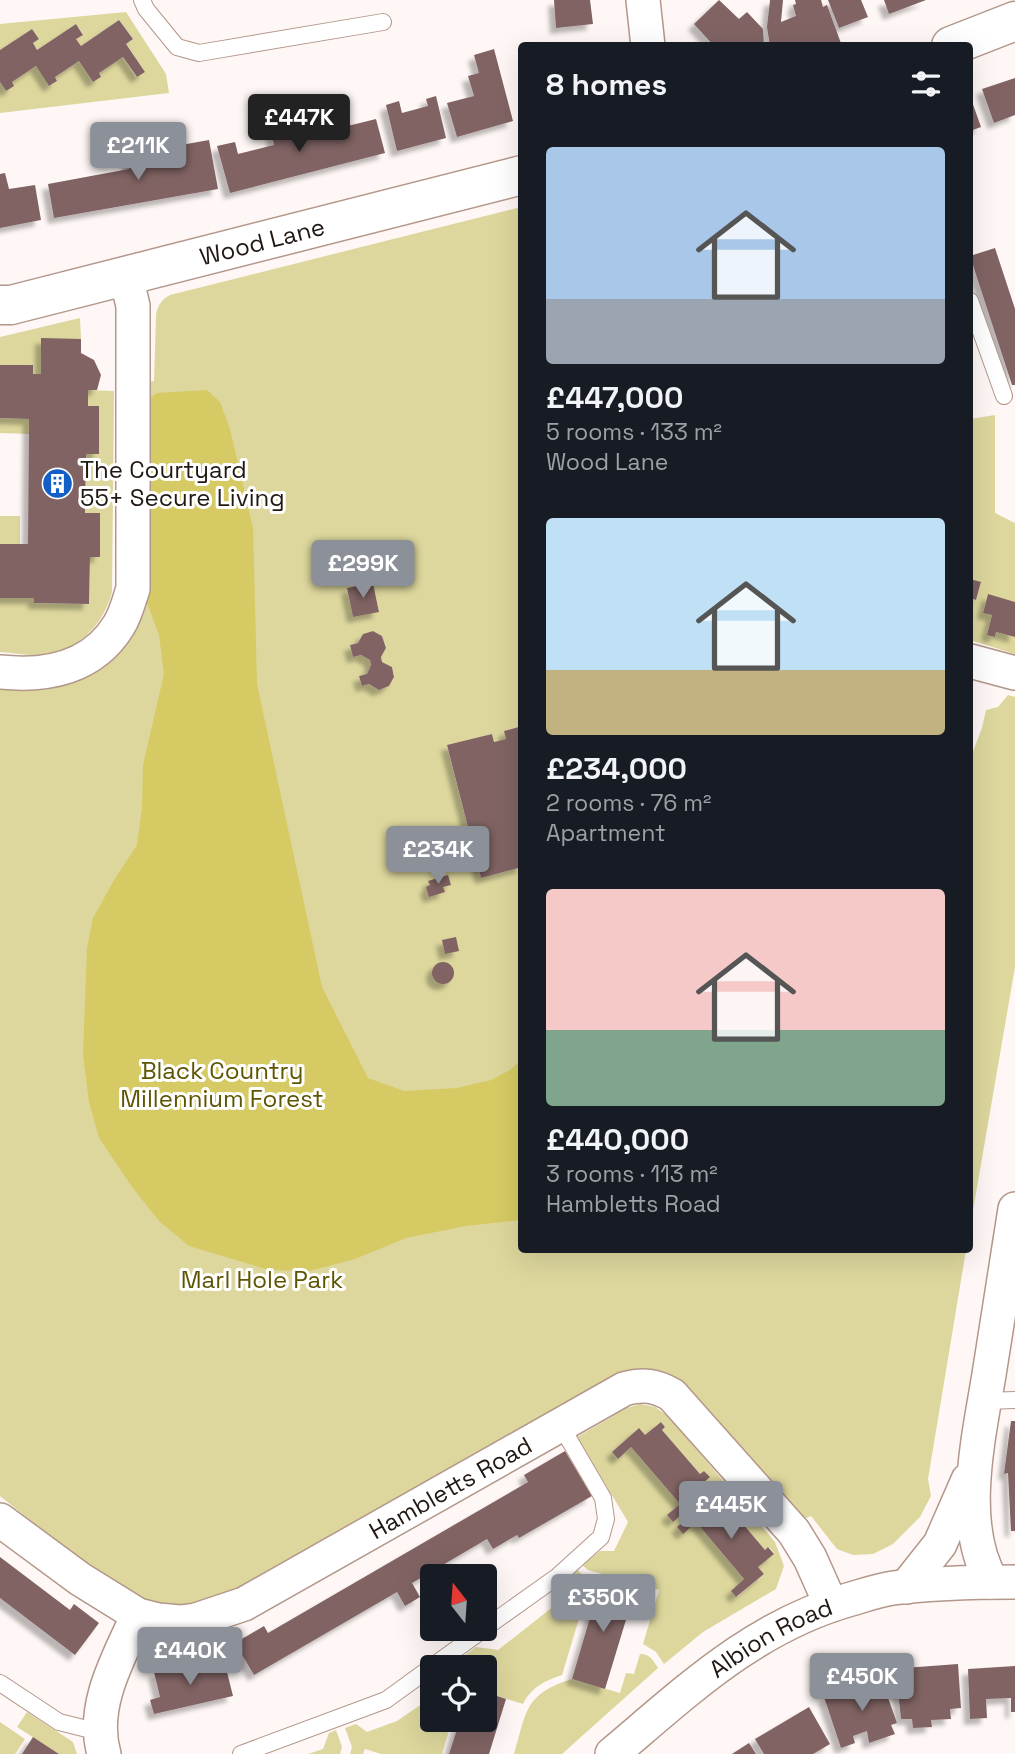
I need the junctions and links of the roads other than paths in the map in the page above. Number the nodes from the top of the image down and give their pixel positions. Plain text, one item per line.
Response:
1 (142, 0) edge
2 (643, 0) edge
3 (1015, 21) edge
4 (383, 22) dead end
5 (648, 42) edge
6 (961, 42) edge
7 (518, 176) edge
8 (126, 276) junction
9 (0, 305) edge
10 (973, 311) edge
11 (1003, 396) dead end
12 (973, 662) edge
13 (0, 672) edge
14 (1015, 673) edge
15 (1015, 1209) edge
16 (1000, 1401) edge
17 (561, 1426) junction
18 (976, 1458) junction
19 (0, 1520) edge
20 (1004, 1582) edge
21 (906, 1587) junction
22 (831, 1605) junction
23 (138, 1615) junction
24 (497, 1620) edge
25 (466, 1642) edge
26 (0, 1683) edge
27 (102, 1743) edge
28 (241, 1754) edge
29 (612, 1754) edge

1 - 4 lane
2 - 5 street
3 - 6 street
7 - 8 street, Wood Lane
8 - 9 street, Wood Lane
8 - 13 street
10 - 11 lane
12 - 14 street
15 - 16 street
16 - 18 street
17 - 22 street, Hambletts Road
17 - 23 street, Hambletts Road
17 - 24 lane
18 - 20 street
18 - 21 street
19 - 23 street, Hambletts Road
20 - 21 street, Albion Road
21 - 22 street, Albion Road
22 - 29 street, Albion Road
23 - 27 street
25 - 28 lane
26 - 27 lane

